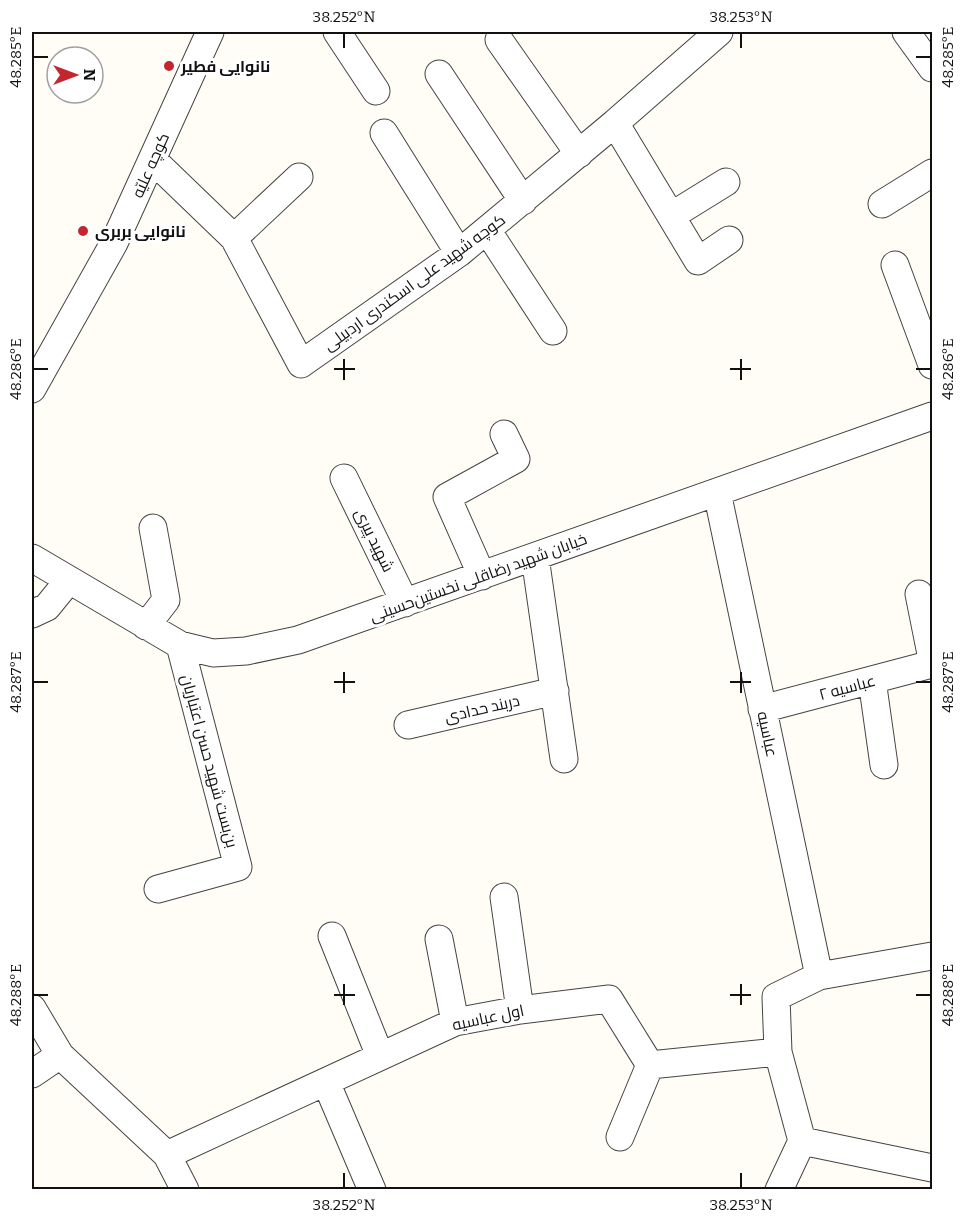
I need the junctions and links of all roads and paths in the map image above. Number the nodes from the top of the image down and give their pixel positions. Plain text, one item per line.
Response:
1 (210, 32) edge
2 (337, 32) edge
3 (719, 32) edge
4 (906, 32) edge
5 (499, 40) dead end
6 (933, 68) edge
7 (439, 74) dead end
8 (376, 90) dead end
9 (615, 123) junction
10 (384, 133) dead end
11 (579, 154) junction
12 (153, 160) junction
13 (933, 173) edge
14 (299, 177) dead end
15 (726, 182) dead end
16 (523, 201) junction
17 (882, 204) dead end
18 (671, 216) junction
19 (488, 230) junction
20 (234, 238) junction
21 (729, 240) dead end
22 (459, 254) junction
23 (895, 265) dead end
24 (553, 331) dead end
25 (933, 365) edge
26 (32, 389) edge
27 (933, 416) edge
28 (504, 434) dead end
29 (344, 478) dead end
30 (717, 492) junction
31 (153, 528) dead end
32 (535, 557) junction
33 (32, 558) edge
34 (482, 576) junction
35 (69, 580) junction
36 (919, 594) dead end
37 (405, 603) junction
38 (32, 614) edge
39 (146, 626) junction
40 (180, 645) junction
41 (933, 659) edge
42 (933, 664) edge
43 (872, 680) junction
44 (555, 691) junction
45 (762, 709) junction
46 (408, 725) dead end
47 (564, 759) dead end
48 (884, 765) dead end
49 (158, 890) dead end
50 (504, 897) dead end
51 (332, 936) dead end
52 (439, 939) dead end
53 (933, 956) edge
54 (819, 976) junction
55 (32, 1008) edge
56 (520, 1010) junction
57 (454, 1022) junction
58 (778, 1052) junction
59 (60, 1055) junction
60 (380, 1056) junction
61 (650, 1065) junction
62 (32, 1074) edge
63 (326, 1082) junction
64 (620, 1137) dead end
65 (801, 1141) junction
66 (167, 1155) junction
67 (933, 1168) edge
68 (185, 1190) edge
69 (372, 1190) edge
70 (778, 1190) edge

1 - 12 street, کوچه علیّه
2 - 8 street
3 - 9 street, کوچه شهید علی اسکندری اردبیلی
4 - 6 street
5 - 11 street
7 - 16 street
9 - 11 street, کوچه شهید علی اسکندری اردبیلی
9 - 18 street
10 - 22 street
11 - 16 street, کوچه شهید علی اسکندری اردبیلی
12 - 20 street, کوچه شهید علی اسکندری اردبیلی
12 - 26 street, کوچه علیّه
13 - 17 street
14 - 20 street
15 - 18 street
16 - 19 street, کوچه شهید علی اسکندری اردبیلی
18 - 21 street
19 - 22 street, کوچه شهید علی اسکندری اردبیلی
19 - 24 street
20 - 22 street, کوچه شهید علی اسکندری اردبیلی
23 - 25 street
27 - 30 street, خیابان شهید رضاقلی نخستین‌حسینی
28 - 34 street
29 - 37 street, شهید پیری
30 - 32 street, خیابان شهید رضاقلی نخستین‌حسینی
30 - 45 street, عباسیه
31 - 39 street
32 - 34 street, خیابان شهید رضاقلی نخستین‌حسینی
32 - 44 street
33 - 35 street, خیابان شهید رضاقلی نخستین‌حسینی
34 - 37 street, خیابان شهید رضاقلی نخستین‌حسینی
35 - 38 street
35 - 39 street, خیابان شهید رضاقلی نخستین‌حسینی
36 - 41 street
37 - 40 street, خیابان شهید رضاقلی نخستین‌حسینی
39 - 40 street, خیابان شهید رضاقلی نخستین‌حسینی
40 - 49 street, بن‌بست شهید حسن اعتباریان
42 - 43 street, عباسیه ۲
43 - 45 street, عباسیه ۲
43 - 48 street
44 - 46 street, دربند حدادی
44 - 47 street
45 - 54 street, عباسیه
50 - 56 street
51 - 60 street
52 - 57 street
53 - 54 street
54 - 58 street
55 - 59 street
56 - 57 street, اول عباسیه
56 - 61 street, اول عباسیه
57 - 60 street, اول عباسیه
58 - 61 street
58 - 65 street
59 - 62 street
59 - 66 street
60 - 63 street, اول عباسیه
61 - 64 street
63 - 66 street, اول عباسیه
63 - 69 street
65 - 67 street
65 - 70 street
66 - 68 street

